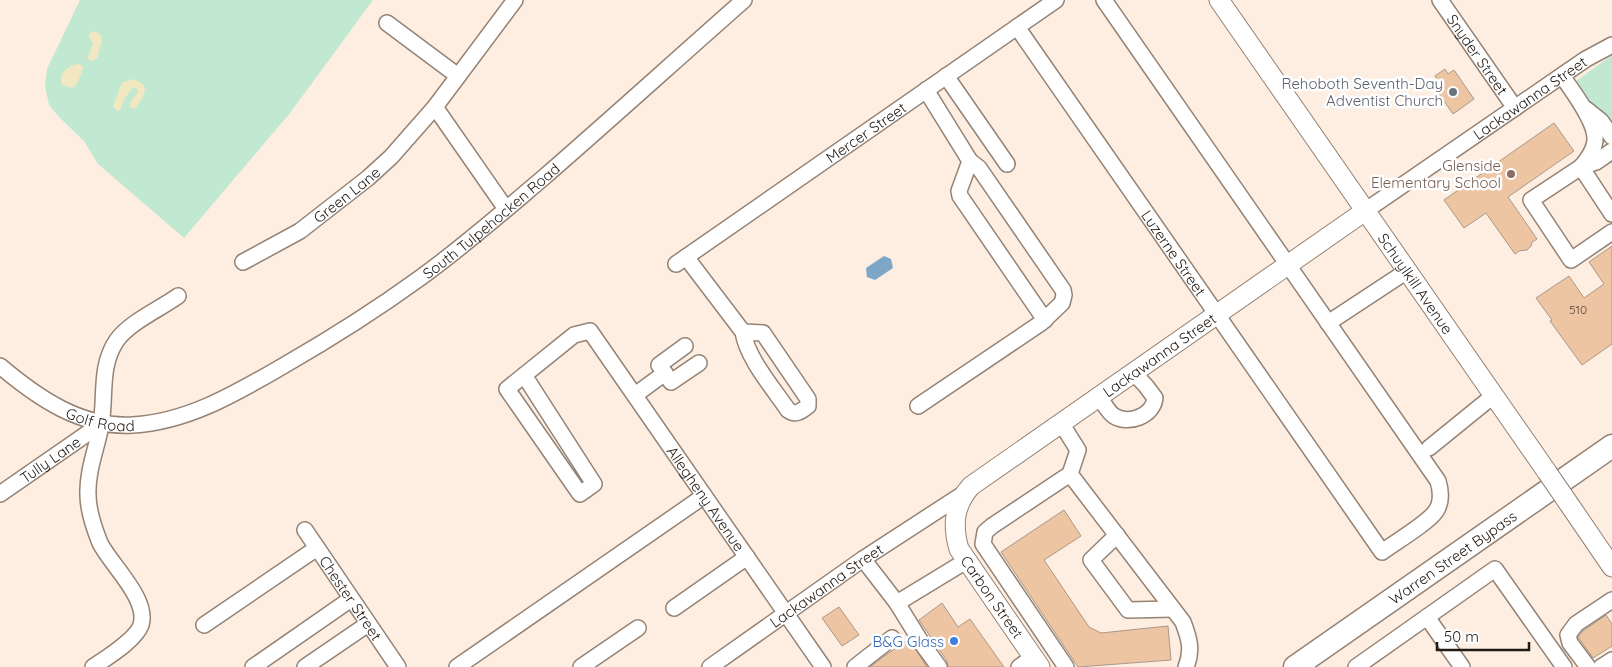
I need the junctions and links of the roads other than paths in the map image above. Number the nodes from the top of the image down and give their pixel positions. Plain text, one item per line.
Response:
1 (515, 0) edge
2 (744, 0) edge
3 (1056, 0) edge
4 (1104, 0) edge
5 (1219, 0) edge
6 (1440, 0) edge
7 (388, 23) dead end
8 (1017, 27) junction
9 (1612, 46) edge
10 (458, 76) junction
11 (946, 76) junction
12 (1562, 76) junction
13 (926, 90) junction
14 (1583, 106) junction
15 (435, 107) junction
16 (1515, 108) junction
17 (1612, 137) edge
18 (1612, 151) edge
19 (970, 161) junction
20 (1007, 164) dead end
21 (1581, 168) junction
22 (506, 209) junction
23 (1365, 211) junction
24 (1612, 214) edge
25 (1612, 232) edge
26 (243, 262) dead end
27 (1288, 266) junction
28 (1407, 272) junction
29 (178, 296) dead end
30 (1217, 315) junction
31 (1045, 320) junction
32 (1328, 323) junction
33 (743, 332) junction
34 (684, 346) dead end
35 (699, 363) dead end
36 (0, 366) edge
37 (665, 373) junction
38 (1134, 373) junction
39 (524, 375) junction
40 (635, 395) junction
41 (1493, 396) junction
42 (1099, 397) junction
43 (212, 404) joint
44 (918, 406) dead end
45 (1061, 423) junction
46 (101, 424) junction
47 (1612, 446) edge
48 (1428, 448) dead end
49 (1612, 465) edge
50 (1070, 474) junction
51 (0, 494) edge
52 (964, 494) junction
53 (704, 496) junction
54 (305, 530) dead end
55 (1117, 535) junction
56 (317, 548) junction
57 (747, 557) junction
58 (863, 559) junction
59 (966, 561) junction
60 (1612, 567) edge
61 (351, 599) junction
62 (1612, 600) edge
63 (897, 603) junction
64 (674, 608) dead end
65 (1173, 609) junction
66 (786, 614) junction
67 (1428, 617) junction
68 (204, 624) dead end
69 (368, 624) junction
70 (638, 628) dead end
71 (892, 638) dead end
72 (1612, 660) edge
73 (1031, 664) edge
74 (93, 667) edge
75 (253, 667) edge
76 (305, 667) edge
77 (398, 667) edge
78 (457, 667) edge
79 (582, 667) edge
80 (710, 667) edge
81 (823, 667) edge
82 (855, 667) edge
83 (939, 667) edge
84 (1066, 667) edge
85 (1186, 667) edge
86 (1295, 667) edge
87 (1321, 667) edge
88 (1356, 667) edge
89 (1462, 667) edge
90 (1564, 667) edge
91 (1588, 667) edge
92 (1601, 667) edge

1 - 10 street, Green Lane
2 - 22 street, South Tulpehocken Road
3 - 8 street, Mercer Street
4 - 27 street
5 - 23 main road, Schuylkill Avenue
6 - 16 street, Snyder Street
7 - 10 street
8 - 11 street, Mercer Street
8 - 30 street, Luzerne Street
9 - 12 street, Lackawanna Street
10 - 15 street, Green Lane
11 - 13 street, Mercer Street
11 - 20 street
12 - 14 street
12 - 16 street, Lackawanna Street
13 - 19 street
13 - 33 street, Mercer Street
14 - 17 street
14 - 21 street
15 - 22 street
15 - 26 street, Green Lane
16 - 23 street, Lackawanna Street
18 - 21 street
19 - 31 street
19 - 31 street
21 - 24 street
21 - 25 street
22 - 43 street, South Tulpehocken Road
23 - 27 main road, Lackawanna Street
23 - 28 main road, Schuylkill Avenue
27 - 30 main road, Lackawanna Street
27 - 32 street
28 - 32 street
28 - 41 main road, Schuylkill Avenue
29 - 46 street
30 - 32 street, Luzerne Street
30 - 38 main road, Lackawanna Street
31 - 44 street
33 - 33 street
34 - 37 street
35 - 37 street
36 - 46 street, Golf Road
37 - 40 street
38 - 42 main road, Lackawanna Street
38 - 42 street
39 - 39 street
39 - 40 street, Allegheny Avenue
40 - 53 street, Allegheny Avenue
41 - 48 street
41 - 60 main road, Schuylkill Avenue, bridge
42 - 45 main road, Lackawanna Street
43 - 46 street, Golf Road
45 - 50 street
45 - 52 main road, Lackawanna Street
46 - 51 street, Tully Lane
46 - 74 street
47 - 86 highway, Warren Street Bypass
49 - 87 highway, Warren Street Bypass
50 - 55 street
50 - 84 street
52 - 58 street, Lackawanna Street
52 - 59 main road, Carbon Street
53 - 57 street, Allegheny Avenue
53 - 78 street
54 - 56 street, Chester Street
55 - 65 street
55 - 65 street
56 - 61 street, Chester Street
56 - 68 street
57 - 64 street
57 - 66 street, Allegheny Avenue
58 - 63 street
58 - 66 street, Lackawanna Street
59 - 63 street
59 - 73 main road, Carbon Street
61 - 69 street, Chester Street
61 - 75 street
62 - 91 street
63 - 83 street
65 - 85 street
66 - 80 street, Lackawanna Street
66 - 81 street, Allegheny Avenue
67 - 88 street
67 - 89 street
67 - 90 street
69 - 76 street
69 - 77 street, Chester Street
70 - 79 street
71 - 82 street
72 - 92 street

